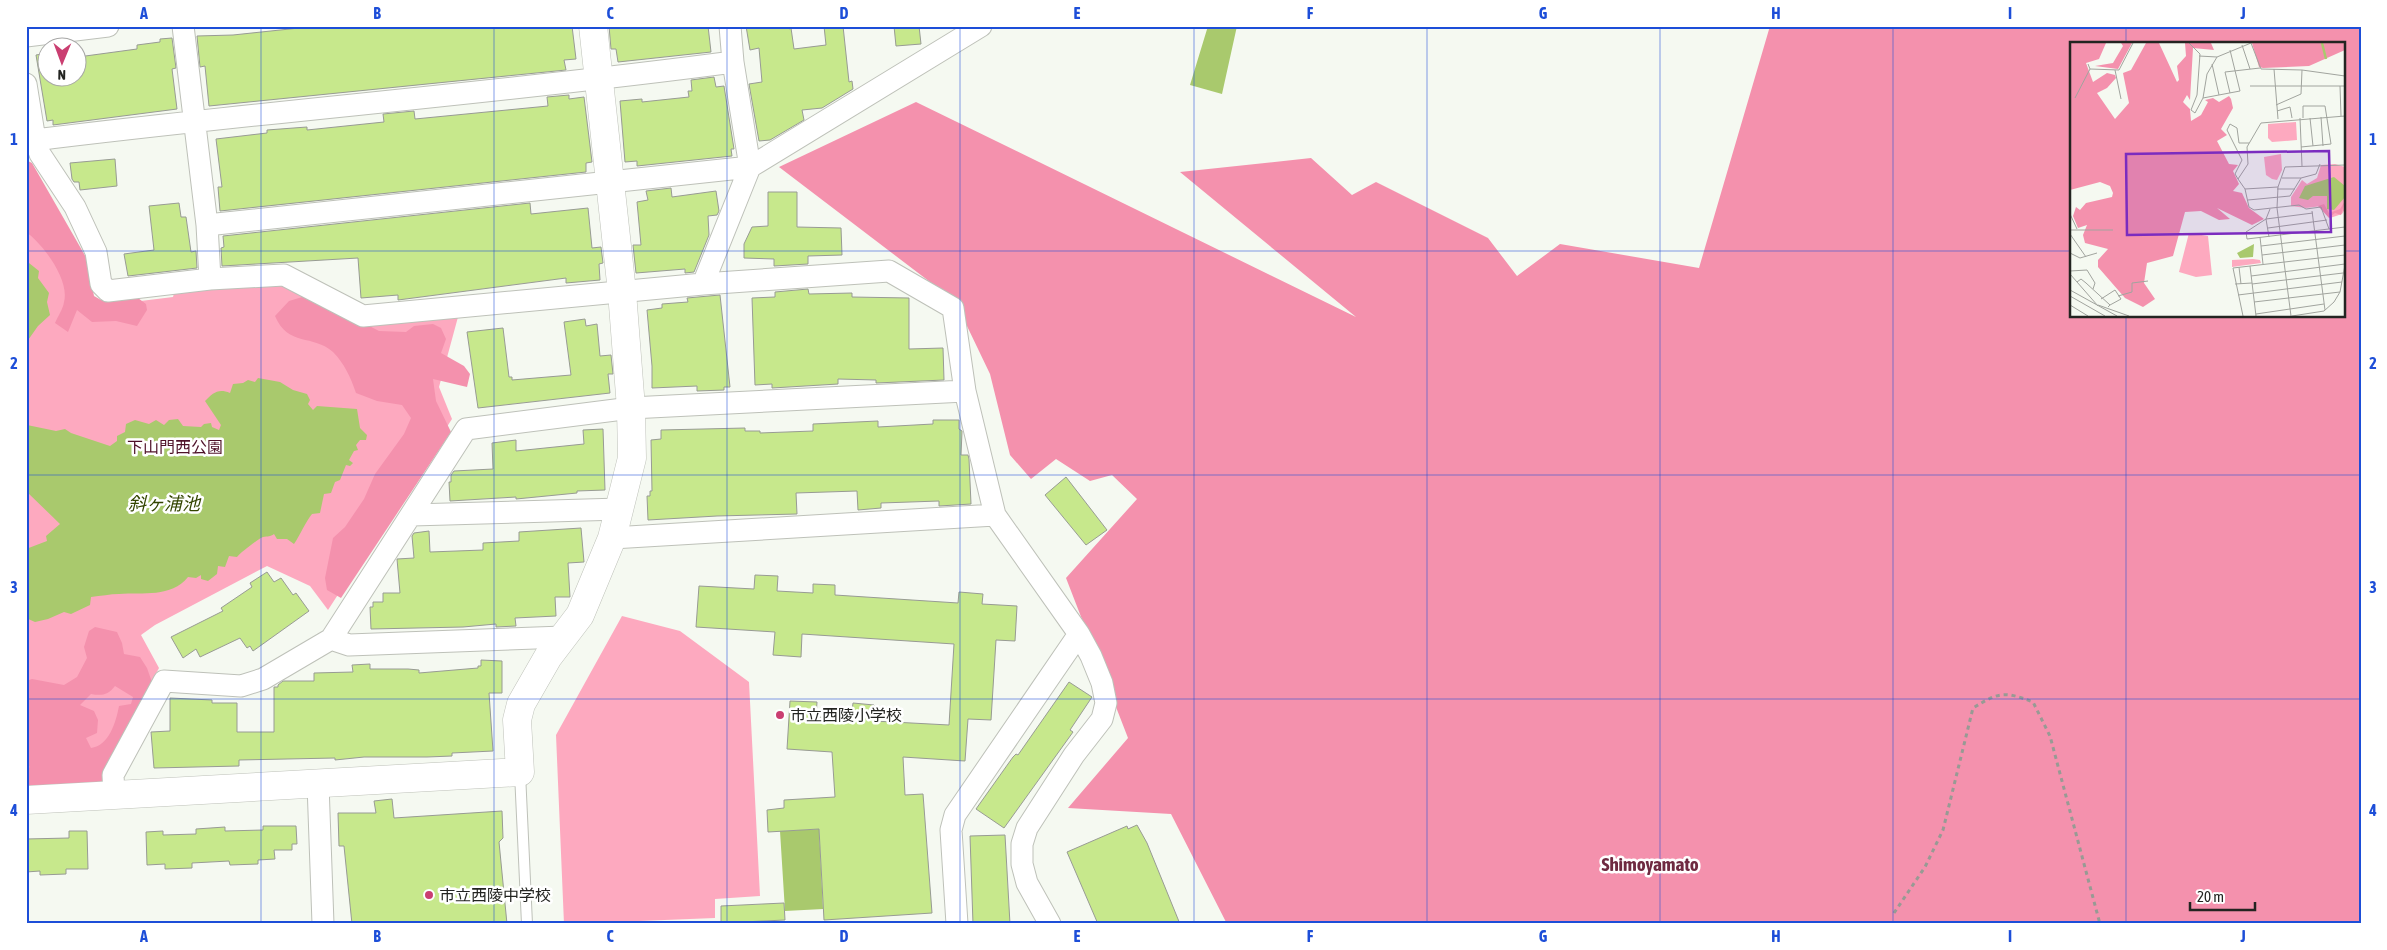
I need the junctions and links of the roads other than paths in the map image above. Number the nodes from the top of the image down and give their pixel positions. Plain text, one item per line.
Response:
1 (108, 26) edge
2 (183, 26) edge
3 (593, 26) edge
4 (730, 26) edge
5 (981, 26) edge
6 (26, 36) edge
7 (733, 62) junction
8 (599, 80) junction
9 (26, 84) edge
10 (194, 120) junction
11 (35, 140) junction
12 (750, 167) junction
13 (610, 184) junction
14 (207, 225) junction
15 (210, 279) junction
16 (703, 284) junction
17 (622, 292) junction
18 (965, 391) junction
19 (631, 408) junction
20 (620, 509) junction
21 (412, 515) junction
22 (995, 515) junction
23 (612, 538) junction
24 (1079, 634) junction
25 (563, 637) junction
26 (331, 639) junction
27 (520, 772) junction
28 (318, 784) junction
29 (114, 794) junction
30 (26, 800) edge
31 (323, 924) edge
32 (527, 924) edge
33 (957, 924) edge
34 (1050, 924) edge

1 - 6 street
2 - 10 street
3 - 8 street
4 - 7 street
5 - 12 street
7 - 8 street
7 - 12 street
8 - 10 street
8 - 13 street
9 - 11 street
10 - 11 street
10 - 14 street
11 - 15 street
12 - 13 street
12 - 16 street
13 - 14 street
13 - 17 street
14 - 15 street
15 - 17 street
16 - 17 street
16 - 18 street
17 - 19 street
18 - 19 street
18 - 22 street
19 - 20 street
19 - 21 street
20 - 21 street
20 - 23 street
21 - 26 street
22 - 23 street
22 - 24 street
23 - 25 street
24 - 33 street
24 - 34 street
25 - 26 street
25 - 27 street
26 - 29 street
27 - 28 street
27 - 32 lane
28 - 29 street
28 - 31 street
29 - 30 street

